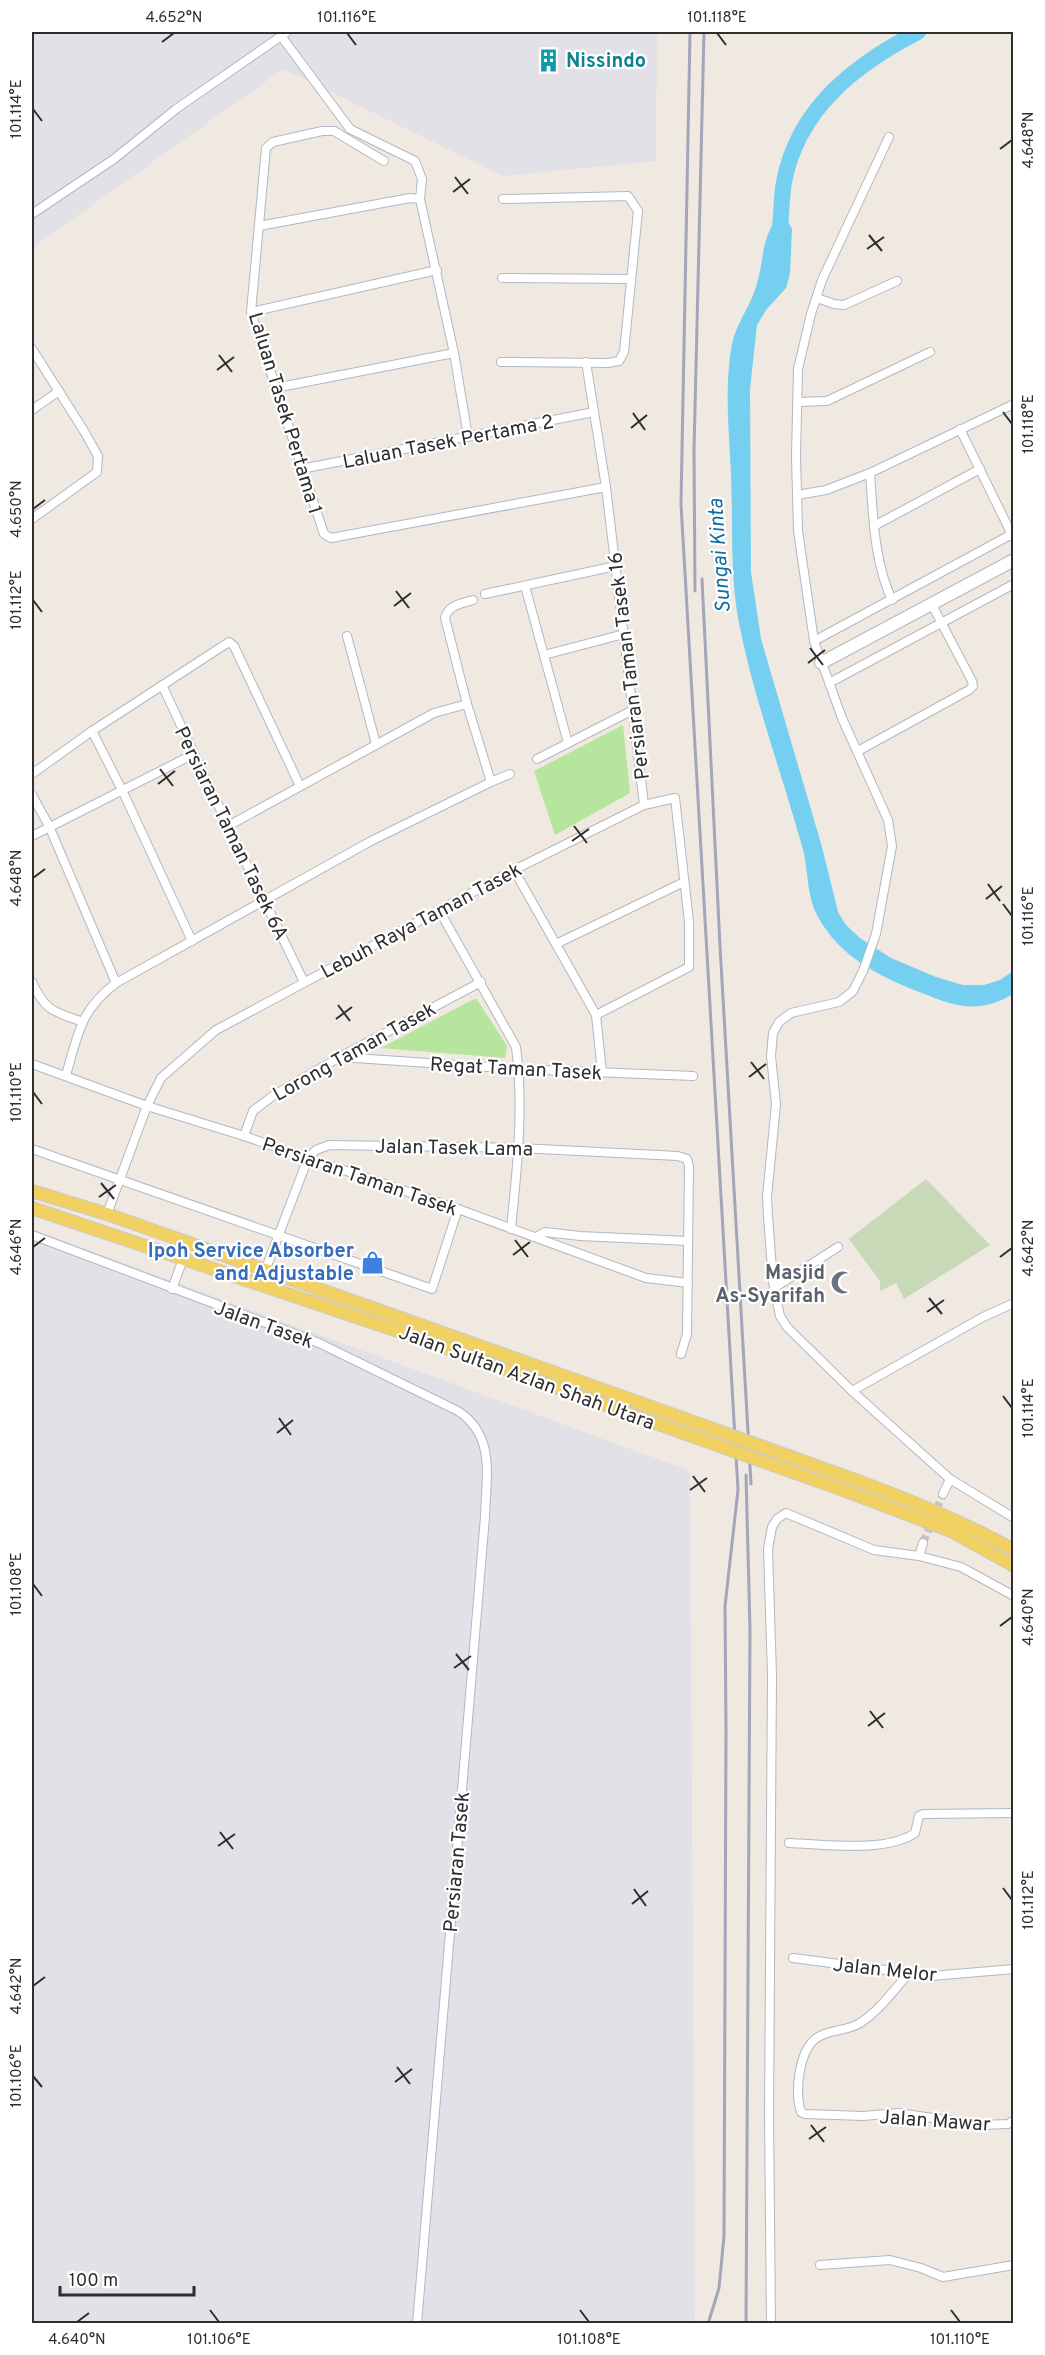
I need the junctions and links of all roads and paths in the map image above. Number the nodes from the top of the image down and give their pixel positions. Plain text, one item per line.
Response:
1 (284, 34) edge
2 (889, 137) dead end
3 (384, 161) dead end
4 (420, 199) junction
5 (503, 199) dead end
6 (32, 214) edge
7 (259, 226) junction
8 (437, 270) junction
9 (502, 278) dead end
10 (631, 279) junction
11 (897, 281) dead end
12 (817, 298) junction
13 (251, 312) junction
14 (32, 349) edge
15 (930, 352) dead end
16 (454, 353) junction
17 (501, 362) dead end
18 (586, 362) junction
19 (275, 388) junction
20 (59, 391) junction
21 (797, 402) junction
22 (1014, 404) edge
23 (32, 411) edge
24 (594, 412) junction
25 (960, 429) junction
26 (468, 437) junction
27 (301, 469) junction
28 (980, 469) junction
29 (870, 473) junction
30 (606, 487) junction
31 (797, 495) junction
32 (32, 519) edge
33 (874, 526) junction
34 (1013, 535) edge
35 (1014, 560) edge
36 (616, 566) junction
37 (1014, 584) edge
38 (525, 586) junction
39 (485, 594) dead end
40 (473, 600) dead end
41 (892, 600) junction
42 (931, 603) junction
43 (941, 622) junction
44 (624, 634) junction
45 (347, 636) dead end
46 (814, 641) junction
47 (544, 655) junction
48 (821, 663) junction
49 (829, 683) junction
50 (162, 684) junction
51 (468, 704) junction
52 (633, 710) junction
53 (92, 731) junction
54 (568, 743) junction
55 (376, 744) junction
56 (858, 750) junction
57 (194, 754) junction
58 (537, 759) dead end
59 (32, 774) edge
60 (510, 774) dead end
61 (491, 782) junction
62 (300, 786) junction
63 (122, 790) junction
64 (32, 795) edge
65 (644, 805) junction
66 (49, 826) junction
67 (228, 826) junction
68 (32, 836) edge
69 (514, 870) junction
70 (684, 882) junction
71 (264, 902) junction
72 (439, 910) junction
73 (192, 941) junction
74 (556, 944) junction
75 (32, 982) edge
76 (304, 982) junction
77 (481, 982) junction
78 (116, 983) junction
79 (596, 1015) junction
80 (82, 1022) junction
81 (340, 1057) junction
82 (32, 1064) edge
83 (519, 1069) junction
84 (602, 1072) junction
85 (66, 1075) junction
86 (693, 1076) dead end
87 (147, 1106) junction
88 (244, 1136) junction
89 (519, 1148) junction
90 (32, 1149) edge
91 (308, 1158) junction
92 (120, 1179) junction
93 (32, 1191) edge
94 (32, 1208) edge
95 (458, 1209) junction
96 (107, 1214) junction
97 (511, 1229) junction
98 (32, 1235) edge
99 (278, 1235) junction
100 (580, 1236) junction
101 (536, 1237) junction
102 (688, 1241) junction
103 (838, 1247) dead end
104 (572, 1250) junction
105 (183, 1259) junction
106 (265, 1271) junction
107 (688, 1283) junction
108 (774, 1288) junction
109 (172, 1289) junction
110 (1014, 1303) edge
111 (681, 1354) dead end
112 (852, 1391) junction
113 (458, 1411) joint
114 (950, 1479) junction
115 (943, 1494) tunnel mouth
116 (1014, 1518) edge
117 (923, 1543) tunnel mouth
118 (1014, 1550) edge
119 (919, 1556) junction
120 (1014, 1566) edge
121 (1014, 1596) edge
122 (1014, 1813) edge
123 (789, 1843) dead end
124 (793, 1958) dead end
125 (1014, 1969) edge
126 (909, 1973) junction
127 (1014, 2120) edge
128 (820, 2265) dead end
129 (1014, 2265) edge
130 (417, 2324) edge
131 (771, 2324) edge

1 - 4 street
1 - 6 street
2 - 12 street
3 - 7 street, Laluan Tasek Pertama 1
4 - 7 street
4 - 8 street
5 - 10 street
7 - 13 street, Laluan Tasek Pertama 1
8 - 13 street
8 - 16 street
9 - 10 street
10 - 18 street
11 - 12 street
12 - 21 street
13 - 19 street, Laluan Tasek Pertama 1
14 - 20 street
15 - 21 street
16 - 19 street
16 - 26 street
17 - 18 street
18 - 24 street, Persiaran Taman Tasek 16
19 - 27 street, Laluan Tasek Pertama 1
20 - 23 street
20 - 32 street
21 - 31 street
22 - 25 street
24 - 26 street, Laluan Tasek Pertama 2
24 - 30 street, Persiaran Taman Tasek 16
25 - 28 street
25 - 29 street
26 - 27 street, Laluan Tasek Pertama 2
27 - 30 street, Laluan Tasek Pertama 1
28 - 33 street
28 - 34 street
29 - 31 street
29 - 33 street
30 - 36 street, Persiaran Taman Tasek 16
31 - 46 street
33 - 41 street
34 - 41 street
35 - 42 street
36 - 38 street
36 - 44 street, Persiaran Taman Tasek 16
37 - 43 street
38 - 39 street
38 - 47 street
40 - 51 street
41 - 46 street
42 - 43 street
42 - 48 street
43 - 49 street
43 - 56 street
44 - 47 street
44 - 52 street, Persiaran Taman Tasek 16
45 - 55 street
46 - 48 street
47 - 54 street
48 - 49 street
49 - 56 street
50 - 53 street
50 - 57 street, Persiaran Taman Tasek 6A
50 - 62 street
51 - 55 street
51 - 61 street
52 - 54 street
52 - 65 street, Persiaran Taman Tasek 16
53 - 59 street
53 - 63 street
54 - 58 street
55 - 62 street
56 - 108 street
57 - 63 street
57 - 67 street, Persiaran Taman Tasek 6A
60 - 61 street
61 - 71 street
62 - 67 street
63 - 66 street
63 - 73 street
64 - 66 street
65 - 69 street, Lebuh Raya Taman Tasek
65 - 70 street, Lebuh Raya Taman Tasek
66 - 68 street
66 - 78 street
67 - 71 street, Persiaran Taman Tasek 6A
69 - 72 street, Lebuh Raya Taman Tasek
69 - 74 street
70 - 74 street
70 - 79 street, Lebuh Raya Taman Tasek
71 - 73 street
71 - 76 street, Persiaran Taman Tasek 6A
72 - 76 street, Lebuh Raya Taman Tasek
72 - 77 street
73 - 78 street
74 - 79 street
75 - 80 street
76 - 87 street, Lebuh Raya Taman Tasek
77 - 81 street, Lorong Taman Tasek
77 - 83 street
78 - 80 street
79 - 84 street
80 - 85 street
81 - 83 street, Regat Taman Tasek
81 - 88 street, Lorong Taman Tasek
82 - 85 street, Persiaran Taman Tasek
83 - 84 street, Regat Taman Tasek
83 - 89 street
84 - 86 street, Regat Taman Tasek
85 - 87 street, Persiaran Taman Tasek
87 - 88 street, Persiaran Taman Tasek
87 - 92 street, Lebuh Raya Taman Tasek
88 - 91 street, Persiaran Taman Tasek
89 - 91 street, Jalan Tasek Lama
89 - 97 street
89 - 102 street, Jalan Tasek Lama
90 - 92 street
91 - 95 street, Persiaran Taman Tasek
91 - 99 street
92 - 96 street, Lebuh Raya Taman Tasek
92 - 99 street
93 - 96 main road, Jalan Sultan Azlan Shah Utara
94 - 105 main road, Jalan Sultan Azlan Shah Utara
95 - 97 street, Persiaran Taman Tasek
95 - 99 street
96 - 106 main road, Jalan Sultan Azlan Shah Utara
97 - 101 street, Persiaran Taman Tasek
98 - 109 street, Jalan Tasek
99 - 106 street
100 - 101 street
100 - 102 street
100 - 104 street
101 - 104 street, Persiaran Taman Tasek
102 - 107 street
103 - 108 street
104 - 107 street, Persiaran Taman Tasek
105 - 109 street
105 - 120 main road, Jalan Sultan Azlan Shah Utara, bridge
106 - 118 main road, Jalan Sultan Azlan Shah Utara, bridge
107 - 111 street
108 - 112 street
109 - 113 street, Jalan Tasek
110 - 112 street
112 - 114 street
113 - 130 street, Persiaran Tasek
114 - 115 street
114 - 116 street
117 - 119 street
119 - 121 street
119 - 131 street
122 - 123 street
124 - 126 street, Jalan Melor
125 - 126 street, Jalan Melor
126 - 127 street, Jalan Mawar
128 - 129 street

